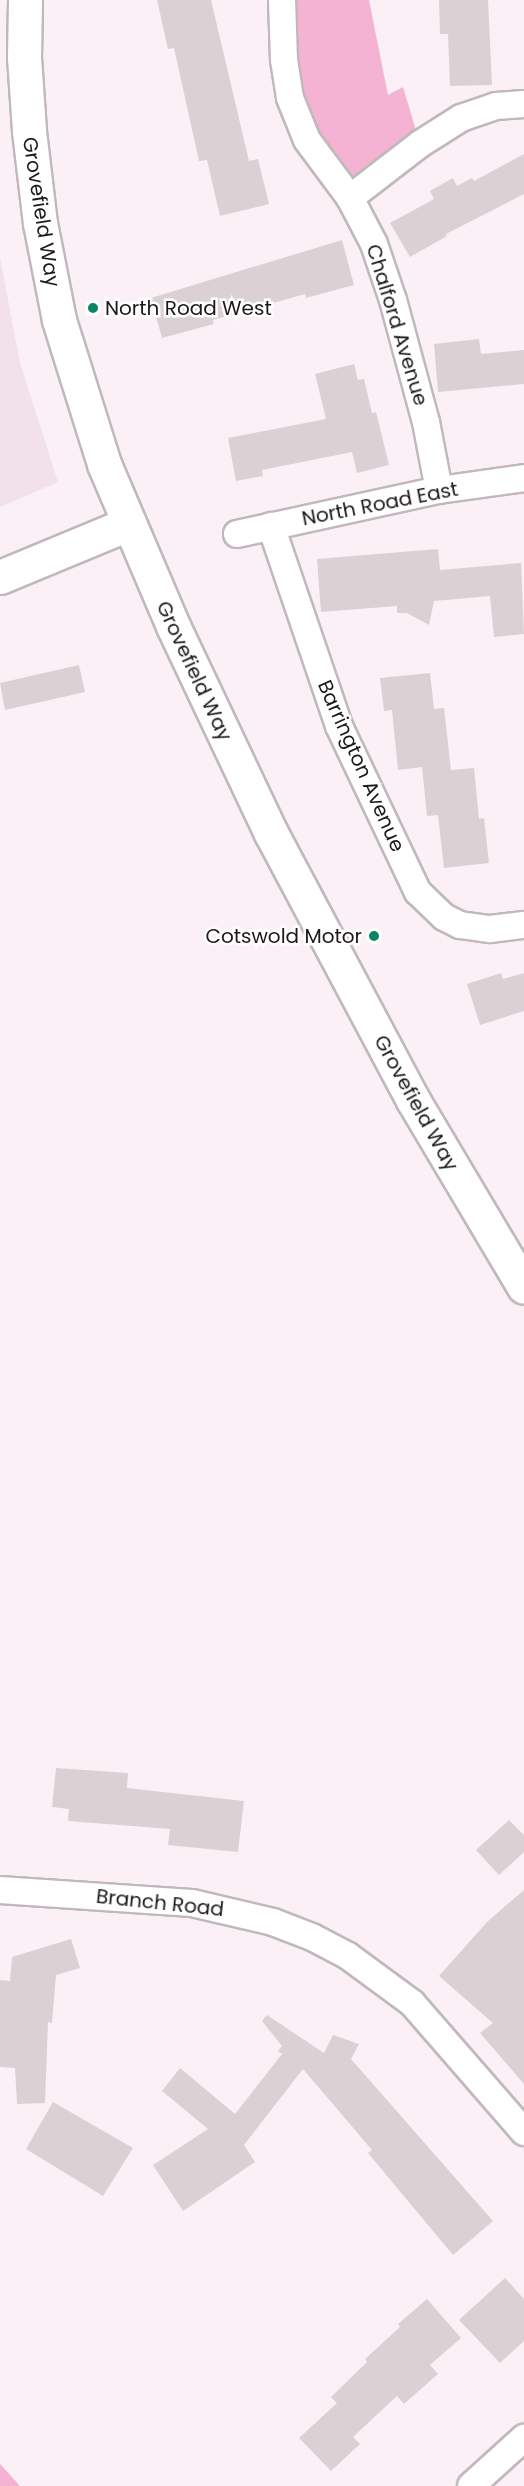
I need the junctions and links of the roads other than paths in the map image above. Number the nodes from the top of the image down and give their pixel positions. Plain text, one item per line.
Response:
1 (25, 0) edge
2 (282, 0) edge
3 (524, 104) edge
4 (350, 198) junction
5 (524, 478) edge
6 (439, 490) junction
7 (128, 525) junction
8 (271, 526) junction
9 (237, 534) dead end
10 (0, 577) edge
11 (524, 925) edge
12 (524, 1287) edge
13 (0, 1890) edge
14 (524, 2132) edge
15 (524, 2438) edge
16 (471, 2486) edge

1 - 7 street, Grovefield Way
2 - 4 street, Chalford Avenue
3 - 4 street
4 - 6 street, Chalford Avenue
5 - 6 street, North Road East
6 - 8 street, North Road East
7 - 10 street
7 - 12 street, Grovefield Way
8 - 9 street, North Road East
8 - 11 street, Barrington Avenue
13 - 14 street, Branch Road
15 - 16 street

